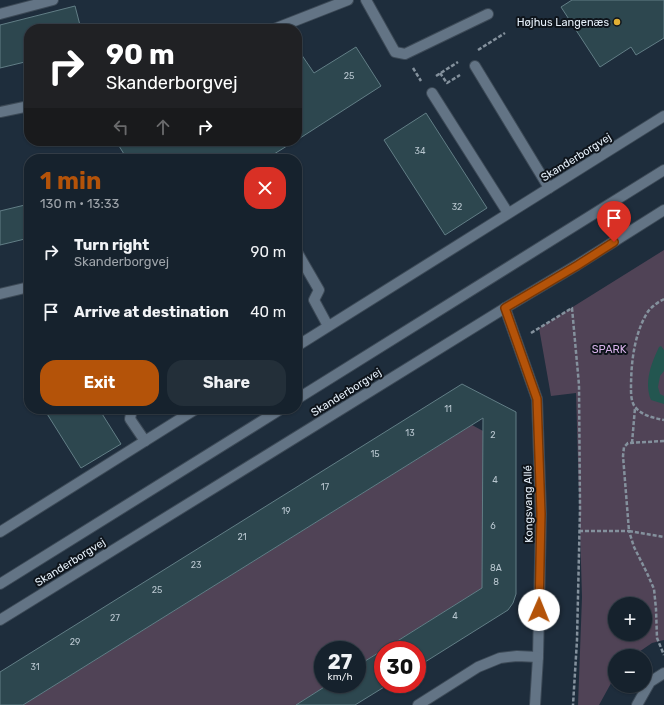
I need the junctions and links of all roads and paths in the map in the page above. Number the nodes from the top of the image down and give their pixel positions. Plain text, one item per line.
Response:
1 (53, 0) edge
2 (348, 0) edge
3 (366, 0) edge
4 (0, 14) edge
5 (488, 14) dead end
6 (287, 24) edge
7 (505, 33) dead end
8 (472, 53) dead end
9 (404, 54) junction
10 (459, 61) dead end
11 (475, 66) joint
12 (440, 73) junction
13 (434, 77) dead end
14 (422, 84) dead end
15 (432, 93) dead end
16 (24, 107) edge
17 (0, 112) edge
18 (664, 116) edge
19 (664, 170) edge
20 (549, 188) junction
21 (664, 210) edge
22 (508, 213) junction
23 (302, 261) edge
24 (24, 288) edge
25 (0, 294) edge
26 (664, 299) edge
27 (505, 308) junction
28 (328, 326) junction
29 (517, 342) junction
30 (302, 343) edge
31 (302, 396) edge
32 (635, 408) junction
33 (131, 414) edge
34 (188, 414) edge
35 (273, 414) edge
36 (664, 420) edge
37 (145, 441) junction
38 (664, 441) edge
39 (632, 442) junction
40 (579, 531) junction
41 (629, 531) junction
42 (0, 532) edge
43 (664, 537) edge
44 (0, 584) edge
45 (0, 620) edge
46 (664, 655) edge
47 (538, 657) junction
48 (664, 673) edge
49 (418, 705) edge
50 (535, 705) edge
51 (573, 705) edge
52 (637, 705) edge

1 - 4 street
2 - 6 street
3 - 9 street
5 - 9 street
7 - 8 path
9 - 14 path
10 - 12 path
11 - 12 path
11 - 20 street
12 - 13 path
15 - 22 street
16 - 17 street
18 - 20 street, Skanderborgvej
19 - 31 street, Skanderborgvej
20 - 22 street, Skanderborgvej
21 - 27 street, Skanderborgvej
22 - 28 street, Skanderborgvej
23 - 28 street
24 - 25 street
26 - 32 path
27 - 29 street, Kongsvang Allé
27 - 45 street, Skanderborgvej
28 - 30 street, Skanderborgvej
29 - 40 path
29 - 47 street, Kongsvang Allé
32 - 36 path
32 - 39 path
33 - 37 street
34 - 37 street
35 - 44 street, Skanderborgvej
37 - 42 street
38 - 39 path
39 - 41 path
40 - 41 path
40 - 51 path
41 - 43 path
41 - 46 path
47 - 49 street
47 - 50 street, Kongsvang Allé
48 - 52 street

